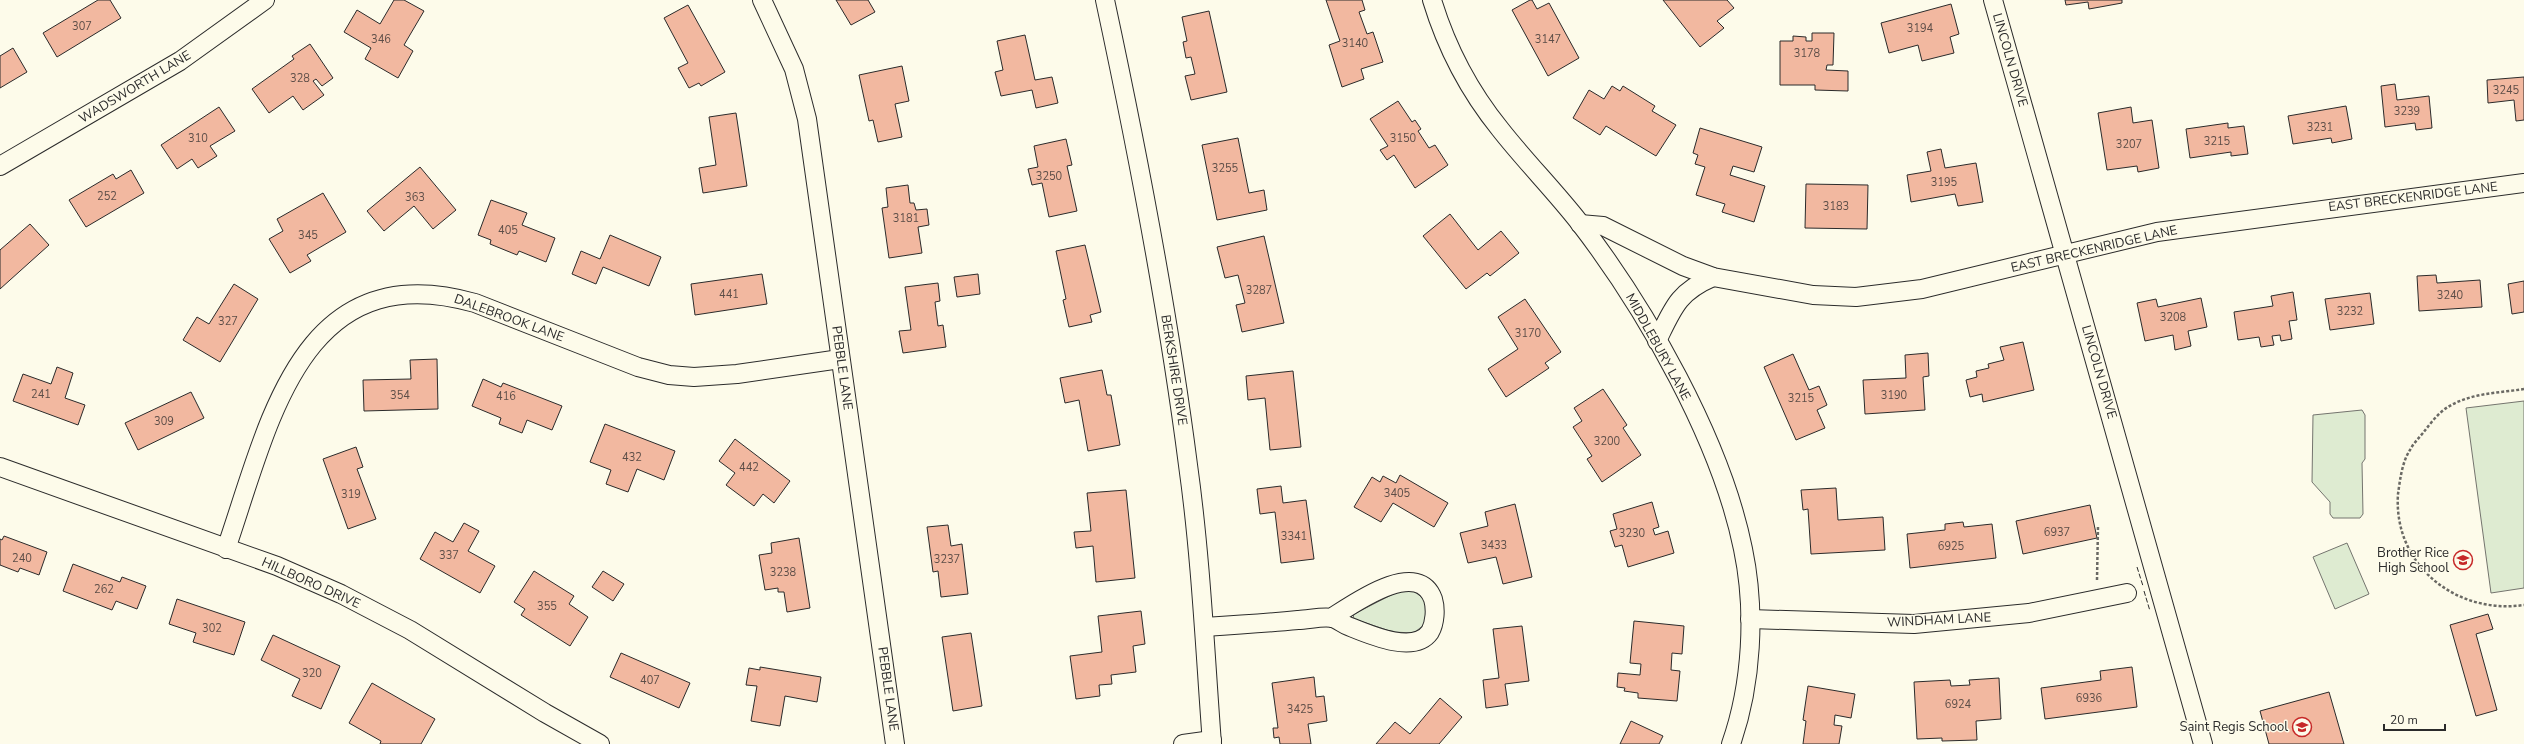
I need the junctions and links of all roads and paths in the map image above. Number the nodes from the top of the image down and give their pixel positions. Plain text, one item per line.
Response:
1 (265, 0) edge
2 (762, 0) edge
3 (1105, 0) edge
4 (1432, 0) edge
5 (1993, 0) edge
6 (0, 166) edge
7 (2524, 183) edge
8 (1580, 224) junction
9 (2066, 254) junction
10 (1713, 277) junction
11 (1657, 341) junction
12 (840, 359) junction
13 (2524, 389) edge
14 (0, 467) edge
15 (2098, 526) dead end
16 (226, 548) junction
17 (2127, 593) dead end
18 (2097, 600) junction
19 (2524, 605) edge
20 (1332, 618) junction
21 (1750, 619) junction
22 (1204, 627) junction
23 (1212, 742) edge
24 (600, 744) edge
25 (895, 744) edge
26 (1183, 744) edge
27 (1730, 744) edge
28 (2203, 744) edge

1 - 6 street, WADSWORTH LANE
2 - 12 street, PEBBLE LANE
3 - 22 street, BERKSHIRE DRIVE
4 - 8 street, MIDDLEBURY LANE
5 - 9 street, LINCOLN DRIVE
7 - 9 street, EAST BRECKENRIDGE LANE
8 - 10 street, EAST BRECKENRIDGE LANE
8 - 11 street, MIDDLEBURY LANE
9 - 10 street, EAST BRECKENRIDGE LANE
9 - 28 street, LINCOLN DRIVE
10 - 11 street
11 - 21 street, MIDDLEBURY LANE
12 - 16 street, DALEBROOK LANE
12 - 25 street, PEBBLE LANE
13 - 19 path
14 - 16 street, HILLBORO DRIVE
15 - 18 path
16 - 24 street, HILLBORO DRIVE
17 - 18 street, WINDHAM LANE
18 - 21 street, WINDHAM LANE
20 - 20 street
20 - 22 street
21 - 27 street, MIDDLEBURY LANE
22 - 23 street, BERKSHIRE DRIVE
23 - 26 street

